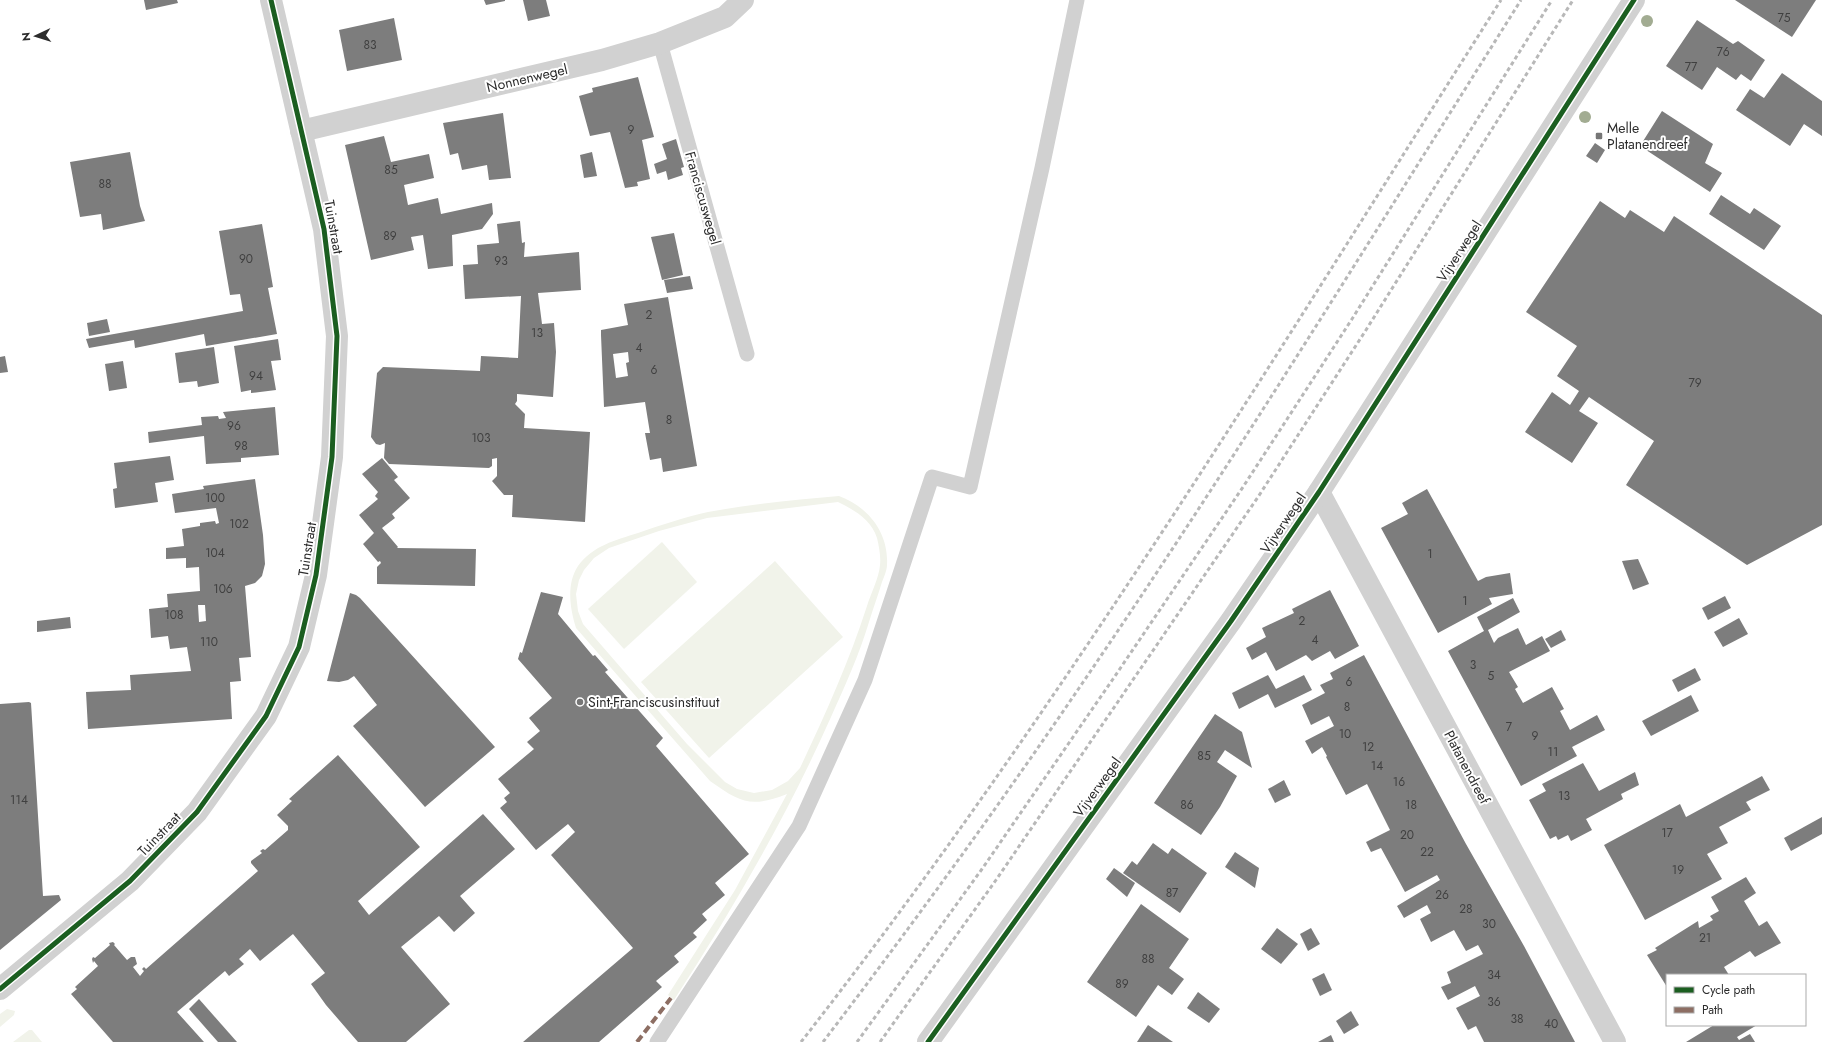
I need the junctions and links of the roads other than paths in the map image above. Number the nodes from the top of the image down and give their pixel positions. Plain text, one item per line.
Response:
1 (271, 0) edge
2 (743, 0) edge
3 (1077, 0) edge
4 (1634, 0) edge
5 (660, 42) junction
6 (301, 131) junction
7 (747, 354) dead end
8 (1319, 492) junction
9 (4, 986) edge
10 (656, 1042) edge
11 (928, 1042) edge
12 (1615, 1042) edge

1 - 6 street, Tuinstraat
2 - 5 street, Nonnenwegel
3 - 10 lane
4 - 8 street, Vijverwegel
5 - 6 street, Nonnenwegel
5 - 7 lane, Franciscuswegel
6 - 9 street, Tuinstraat
8 - 11 street, Vijverwegel
8 - 12 street, Platanendreef

